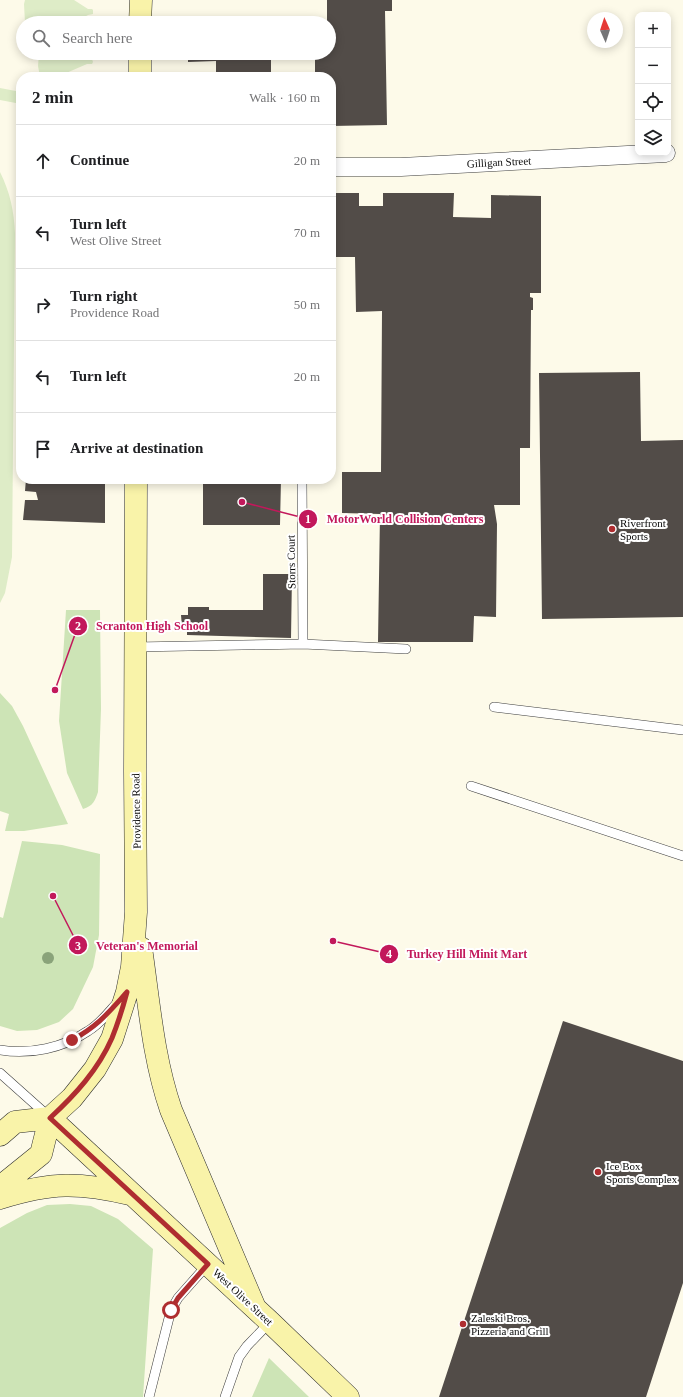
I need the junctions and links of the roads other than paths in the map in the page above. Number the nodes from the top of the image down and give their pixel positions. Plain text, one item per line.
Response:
1 (140, 0) edge
2 (140, 16) edge
3 (140, 60) edge
4 (140, 72) edge
5 (635, 155) edge
6 (336, 167) edge
7 (136, 484) edge
8 (302, 484) edge
9 (303, 644) junction
10 (135, 647) junction
11 (406, 649) dead end
12 (494, 707) dead end
13 (683, 730) edge
14 (471, 786) dead end
15 (683, 856) edge
16 (136, 912) junction
17 (127, 992) junction
18 (0, 1050) edge
19 (0, 1073) edge
20 (50, 1118) junction
21 (0, 1135) edge
22 (0, 1187) edge
23 (132, 1194) junction
24 (0, 1198) edge
25 (208, 1264) junction
26 (263, 1315) junction
27 (149, 1397) edge
28 (225, 1397) edge
29 (348, 1397) edge

1 - 2 main road
3 - 4 main road
5 - 6 street, Gilligan Street
7 - 10 main road, Providence Road
8 - 9 lane, Storrs Court
9 - 10 lane
9 - 11 lane
10 - 16 main road, Providence Road
12 - 13 lane
14 - 15 lane
16 - 17 main road, Providence Road
16 - 26 main road
17 - 18 lane
17 - 20 main road, Providence Road
19 - 20 lane
20 - 21 main road
20 - 22 main road
20 - 23 main road, West Olive Street
23 - 24 main road
23 - 25 main road, West Olive Street
25 - 26 main road, West Olive Street
25 - 27 lane
26 - 28 lane
26 - 29 main road, West Olive Street

